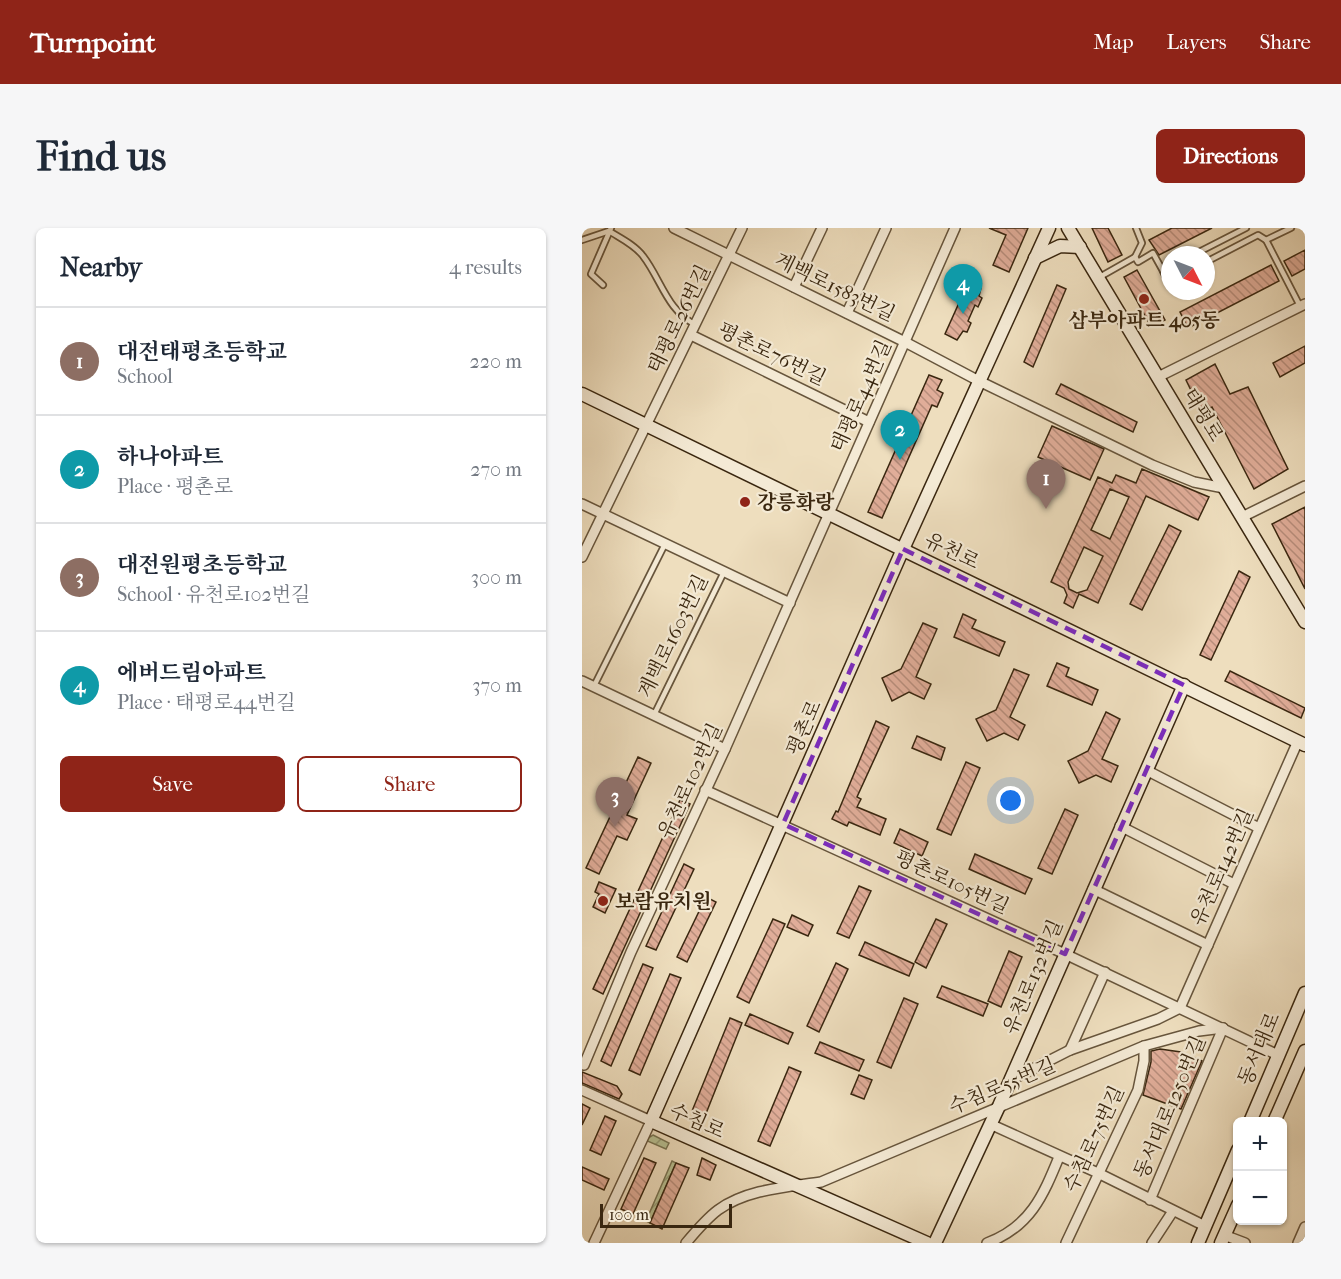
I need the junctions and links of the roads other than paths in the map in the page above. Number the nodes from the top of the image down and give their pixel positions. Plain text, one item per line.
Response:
1 (674, 228) edge
2 (742, 228) edge
3 (822, 228) edge
4 (886, 228) edge
5 (955, 228) edge
6 (1049, 228) edge
7 (1068, 228) edge
8 (1136, 228) edge
9 (1246, 228) edge
10 (1291, 228) edge
11 (610, 230) edge
12 (582, 240) edge
13 (1266, 240) junction
14 (1211, 246) edge
15 (1080, 247) junction
16 (730, 256) junction
17 (1135, 257) junction
18 (1215, 257) edge
19 (1035, 258) junction
20 (1161, 267) edge
21 (1098, 278) junction
22 (603, 285) dead end
23 (794, 287) junction
24 (1302, 305) edge
25 (847, 313) junction
26 (696, 325) junction
27 (691, 335) junction
28 (905, 342) junction
29 (1158, 377) junction
30 (979, 381) junction
31 (582, 394) edge
32 (869, 422) junction
33 (647, 425) junction
34 (1305, 486) edge
35 (1224, 488) junction
36 (582, 504) edge
37 (829, 513) junction
38 (603, 514) junction
39 (1242, 518) junction
40 (665, 544) junction
41 (903, 549) junction
42 (582, 557) edge
43 (724, 572) junction
44 (790, 603) junction
45 (1305, 622) edge
46 (582, 681) edge
47 (1184, 685) junction
48 (594, 687) junction
49 (653, 715) junction
50 (1301, 743) edge
51 (724, 749) junction
52 (1146, 770) junction
53 (705, 790) junction
54 (783, 824) junction
55 (1120, 826) junction
56 (1259, 828) junction
57 (1234, 884) junction
58 (1093, 889) junction
59 (1208, 945) junction
60 (1065, 954) junction
61 (1105, 972) junction
62 (1305, 993) edge
63 (1180, 1008) junction
64 (1223, 1028) junction
65 (1144, 1046) junction
66 (1070, 1050) junction
67 (1305, 1051) edge
68 (1278, 1055) junction
69 (584, 1065) dead end
70 (1301, 1072) edge
71 (1009, 1081) junction
72 (582, 1090) edge
73 (999, 1106) junction
74 (1252, 1117) edge
75 (1277, 1117) edge
76 (651, 1121) junction
77 (990, 1124) junction
78 (1059, 1157) junction
79 (1233, 1162) edge
80 (1098, 1173) junction
81 (798, 1186) junction
82 (1150, 1200) junction
83 (1173, 1211) junction
84 (1233, 1216) edge
85 (1205, 1226) junction
86 (1305, 1227) edge
87 (1223, 1239) edge
88 (594, 1243) edge
89 (687, 1243) edge
90 (927, 1243) edge
91 (935, 1243) edge
92 (987, 1243) edge
93 (1066, 1243) edge
94 (1152, 1243) edge
95 (1198, 1243) edge
96 (1245, 1243) edge
97 (1298, 1243) edge

1 - 16 street, 계백로1583번길
2 - 16 street, 태평로26번길
3 - 23 street
4 - 25 street
5 - 28 street, 태평로44번길
6 - 19 main road, 평촌로
7 - 15 main road, 태평로
8 - 17 lane
9 - 14 lane
10 - 13 lane
11 - 12 lane
11 - 22 lane
11 - 26 lane
13 - 18 lane
13 - 24 lane
15 - 19 main road
15 - 21 main road, 태평로
16 - 23 street, 계백로1583번길
16 - 26 street, 태평로26번길
17 - 20 lane
17 - 21 lane
19 - 30 main road, 평촌로
21 - 29 main road, 태평로
23 - 25 street, 계백로1583번길
24 - 29 street
25 - 28 street, 계백로1583번길
26 - 27 street, 태평로26번길
27 - 32 street, 평촌로76번길
27 - 33 street, 태평로26번길
28 - 30 street, 계백로1583번길
28 - 32 street, 태평로44번길
29 - 35 main road, 태평로
30 - 35 street, 계백로1583번길
30 - 41 main road, 평촌로
31 - 33 main road, 유천로
32 - 37 street, 태평로44번길
33 - 37 main road, 유천로
33 - 38 street, 태평로26번길
34 - 39 street
35 - 39 main road, 태평로
36 - 38 street, 계백로1603번길
37 - 41 main road, 유천로
37 - 44 street, 유천로102번길
38 - 40 street, 계백로1603번길
38 - 42 street, 태평로26번길
39 - 45 main road, 태평로
40 - 43 street, 계백로1603번길
40 - 48 lane
41 - 47 main road, 유천로
41 - 54 main road, 평촌로
43 - 44 street, 계백로1603번길
43 - 49 lane, 계백로1603번길
44 - 51 street, 유천로102번길
46 - 48 street
47 - 50 main road, 유천로
47 - 52 main road, 유천로132번길
48 - 49 street
49 - 51 street
50 - 56 street, 유천로142번길
51 - 53 street, 유천로102번길
52 - 55 main road, 유천로132번길
52 - 56 street
53 - 54 street, 평촌로105번길
53 - 69 street, 유천로102번길
54 - 60 street, 평촌로105번길
54 - 76 main road, 평촌로
55 - 57 street
55 - 58 main road, 유천로132번길
56 - 57 street, 유천로142번길
57 - 59 street, 유천로142번길
58 - 59 street
58 - 60 main road, 유천로132번길
59 - 63 street, 유천로142번길
60 - 61 street, 평촌로105번길
60 - 71 main road, 유천로132번길
61 - 63 street, 평촌로105번길
61 - 66 street
62 - 68 main road, 동서대로
63 - 64 street, 평촌로105번길
63 - 66 street
64 - 65 street, 수침로55번길
64 - 68 street, 평촌로105번길
64 - 82 street, 동서대로1250번길
65 - 73 street, 수침로55번길
65 - 80 street, 수침로75번길
66 - 71 street
67 - 70 main road
68 - 74 main road, 동서대로
70 - 75 main road
71 - 73 main road, 유천로132번길
72 - 76 street, 수침로
73 - 77 main road, 유천로132번길
73 - 81 street, 수침로55번길
76 - 81 main road, 수침로
76 - 88 street, 평촌로
77 - 78 street, 동서대로1250번길
77 - 91 main road, 유천로132번길
78 - 80 street, 동서대로1250번길
78 - 92 street
79 - 85 main road
80 - 82 street, 동서대로1250번길
80 - 93 street, 수침로75번길
81 - 89 street
81 - 90 main road, 수침로
82 - 83 street, 동서대로1250번길
83 - 85 street, 동서대로1250번길
83 - 94 street
84 - 87 main road
85 - 95 main road
86 - 97 street
87 - 96 street

